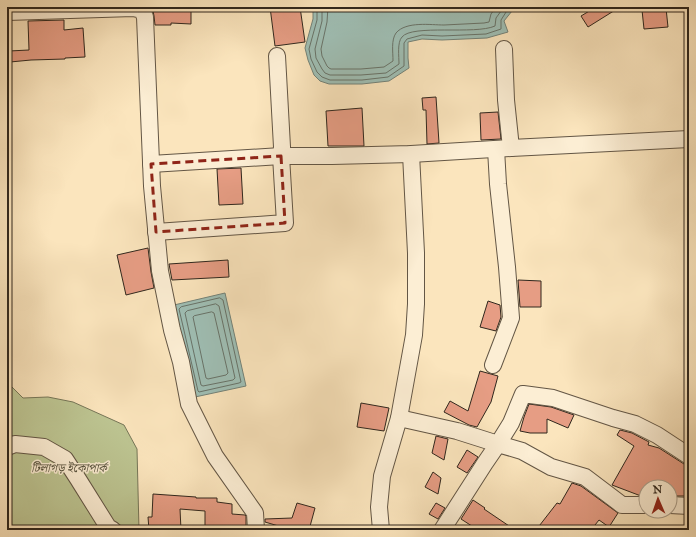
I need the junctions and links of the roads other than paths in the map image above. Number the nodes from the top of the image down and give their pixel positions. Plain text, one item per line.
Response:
1 (56, 9) edge
2 (7, 12) edge
3 (144, 12) edge
4 (504, 48) dead end
5 (277, 56) dead end
6 (689, 139) edge
7 (504, 148) junction
8 (411, 154) junction
9 (281, 156) junction
10 (151, 164) junction
11 (156, 232) junction
12 (493, 364) dead end
13 (399, 418) junction
14 (498, 444) junction
15 (7, 447) edge
16 (689, 456) edge
17 (638, 505) edge
18 (678, 505) edge
19 (689, 506) edge
20 (113, 530) edge
21 (256, 530) edge
22 (381, 530) edge
23 (442, 530) edge

1 - 2 street
1 - 3 street
3 - 10 street
4 - 7 street
5 - 9 street
6 - 7 street
7 - 8 street
7 - 12 street
8 - 9 street
8 - 13 street
9 - 10 street
9 - 11 street
10 - 11 street
11 - 21 street
13 - 14 street
13 - 22 street
14 - 16 street
14 - 17 street
14 - 23 street
15 - 20 street
18 - 19 street

